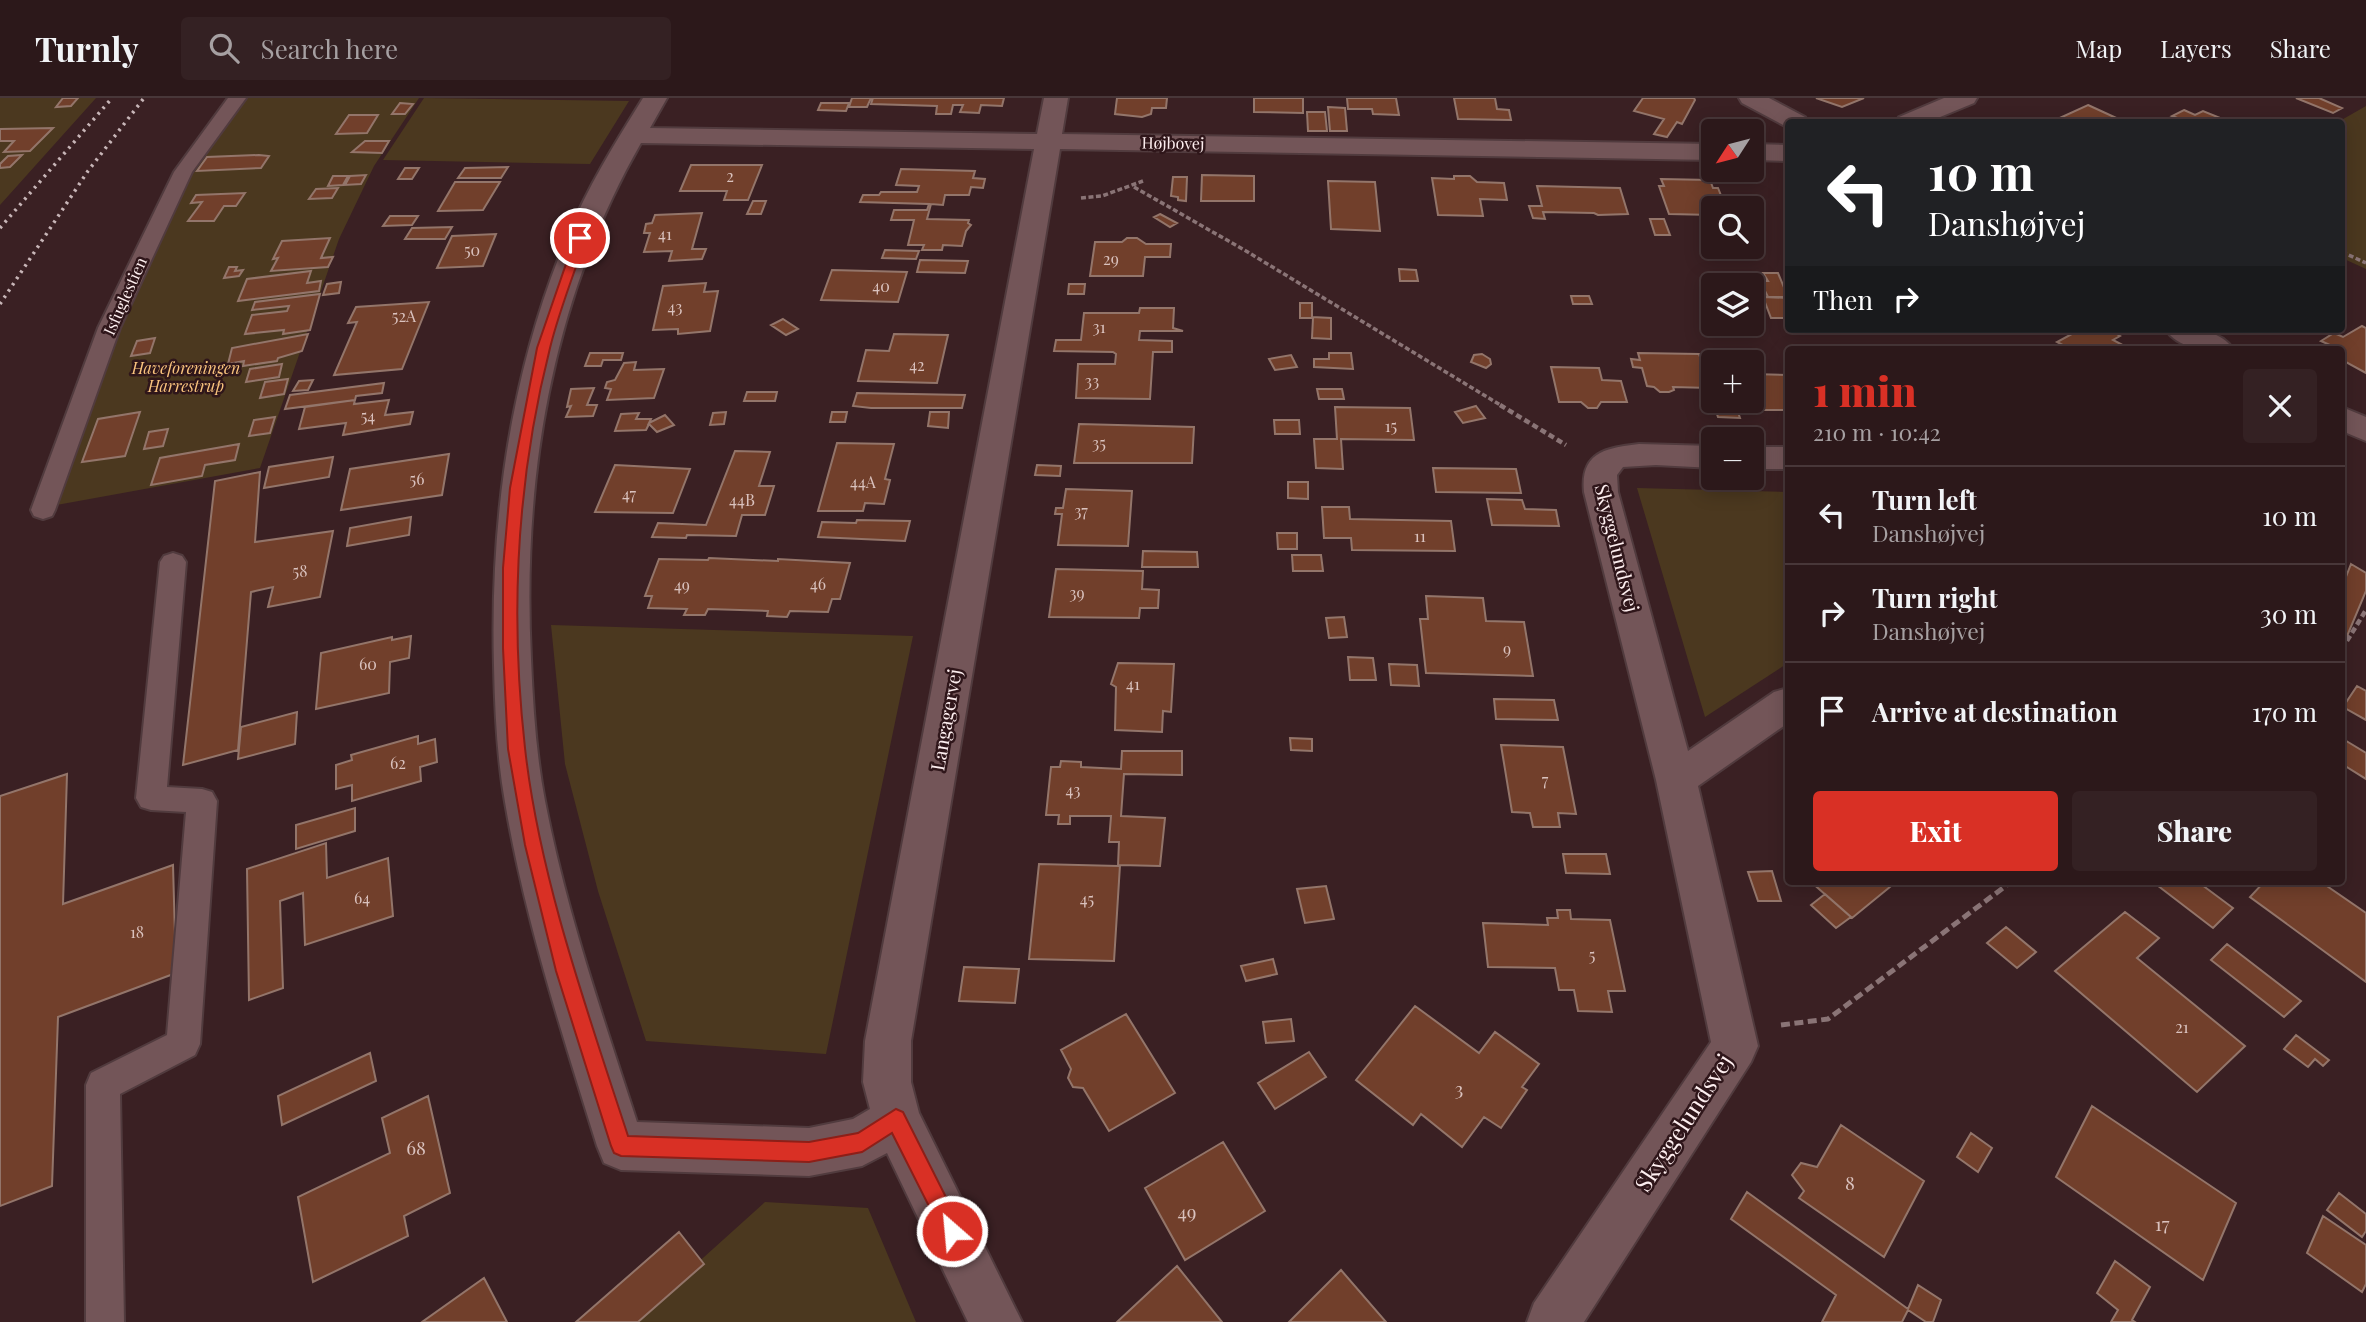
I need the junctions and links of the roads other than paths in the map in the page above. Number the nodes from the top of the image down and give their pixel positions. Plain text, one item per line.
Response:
1 (237, 98) edge
2 (655, 98) edge
3 (1056, 98) edge
4 (1751, 98) edge
5 (1965, 98) edge
6 (1790, 119) edge
7 (1915, 119) edge
8 (633, 135) junction
9 (1049, 141) junction
10 (1701, 152) edge
11 (1764, 152) edge
12 (1785, 153) edge
13 (2187, 333) edge
14 (2212, 346) edge
15 (2345, 419) edge
16 (2366, 431) edge
17 (1701, 457) edge
18 (1764, 458) edge
19 (1785, 458) edge
20 (43, 510) dead end
21 (173, 562) dead end
22 (1785, 705) edge
23 (1676, 780) junction
24 (896, 1119) junction
25 (106, 1322) edge
26 (996, 1322) edge
27 (1553, 1322) edge

1 - 20 lane, Isfuglestien
2 - 8 street
3 - 9 street, Langagervej
4 - 6 street
5 - 7 street
8 - 9 street, Højbovej
8 - 24 street
9 - 10 street, Højbovej
9 - 24 street, Langagervej
11 - 12 street
13 - 14 street
15 - 16 street
17 - 23 street, Skyggelundsvej
18 - 19 street
21 - 25 lane
22 - 23 street
23 - 27 street, Skyggelundsvej
24 - 26 street, Langagervej

